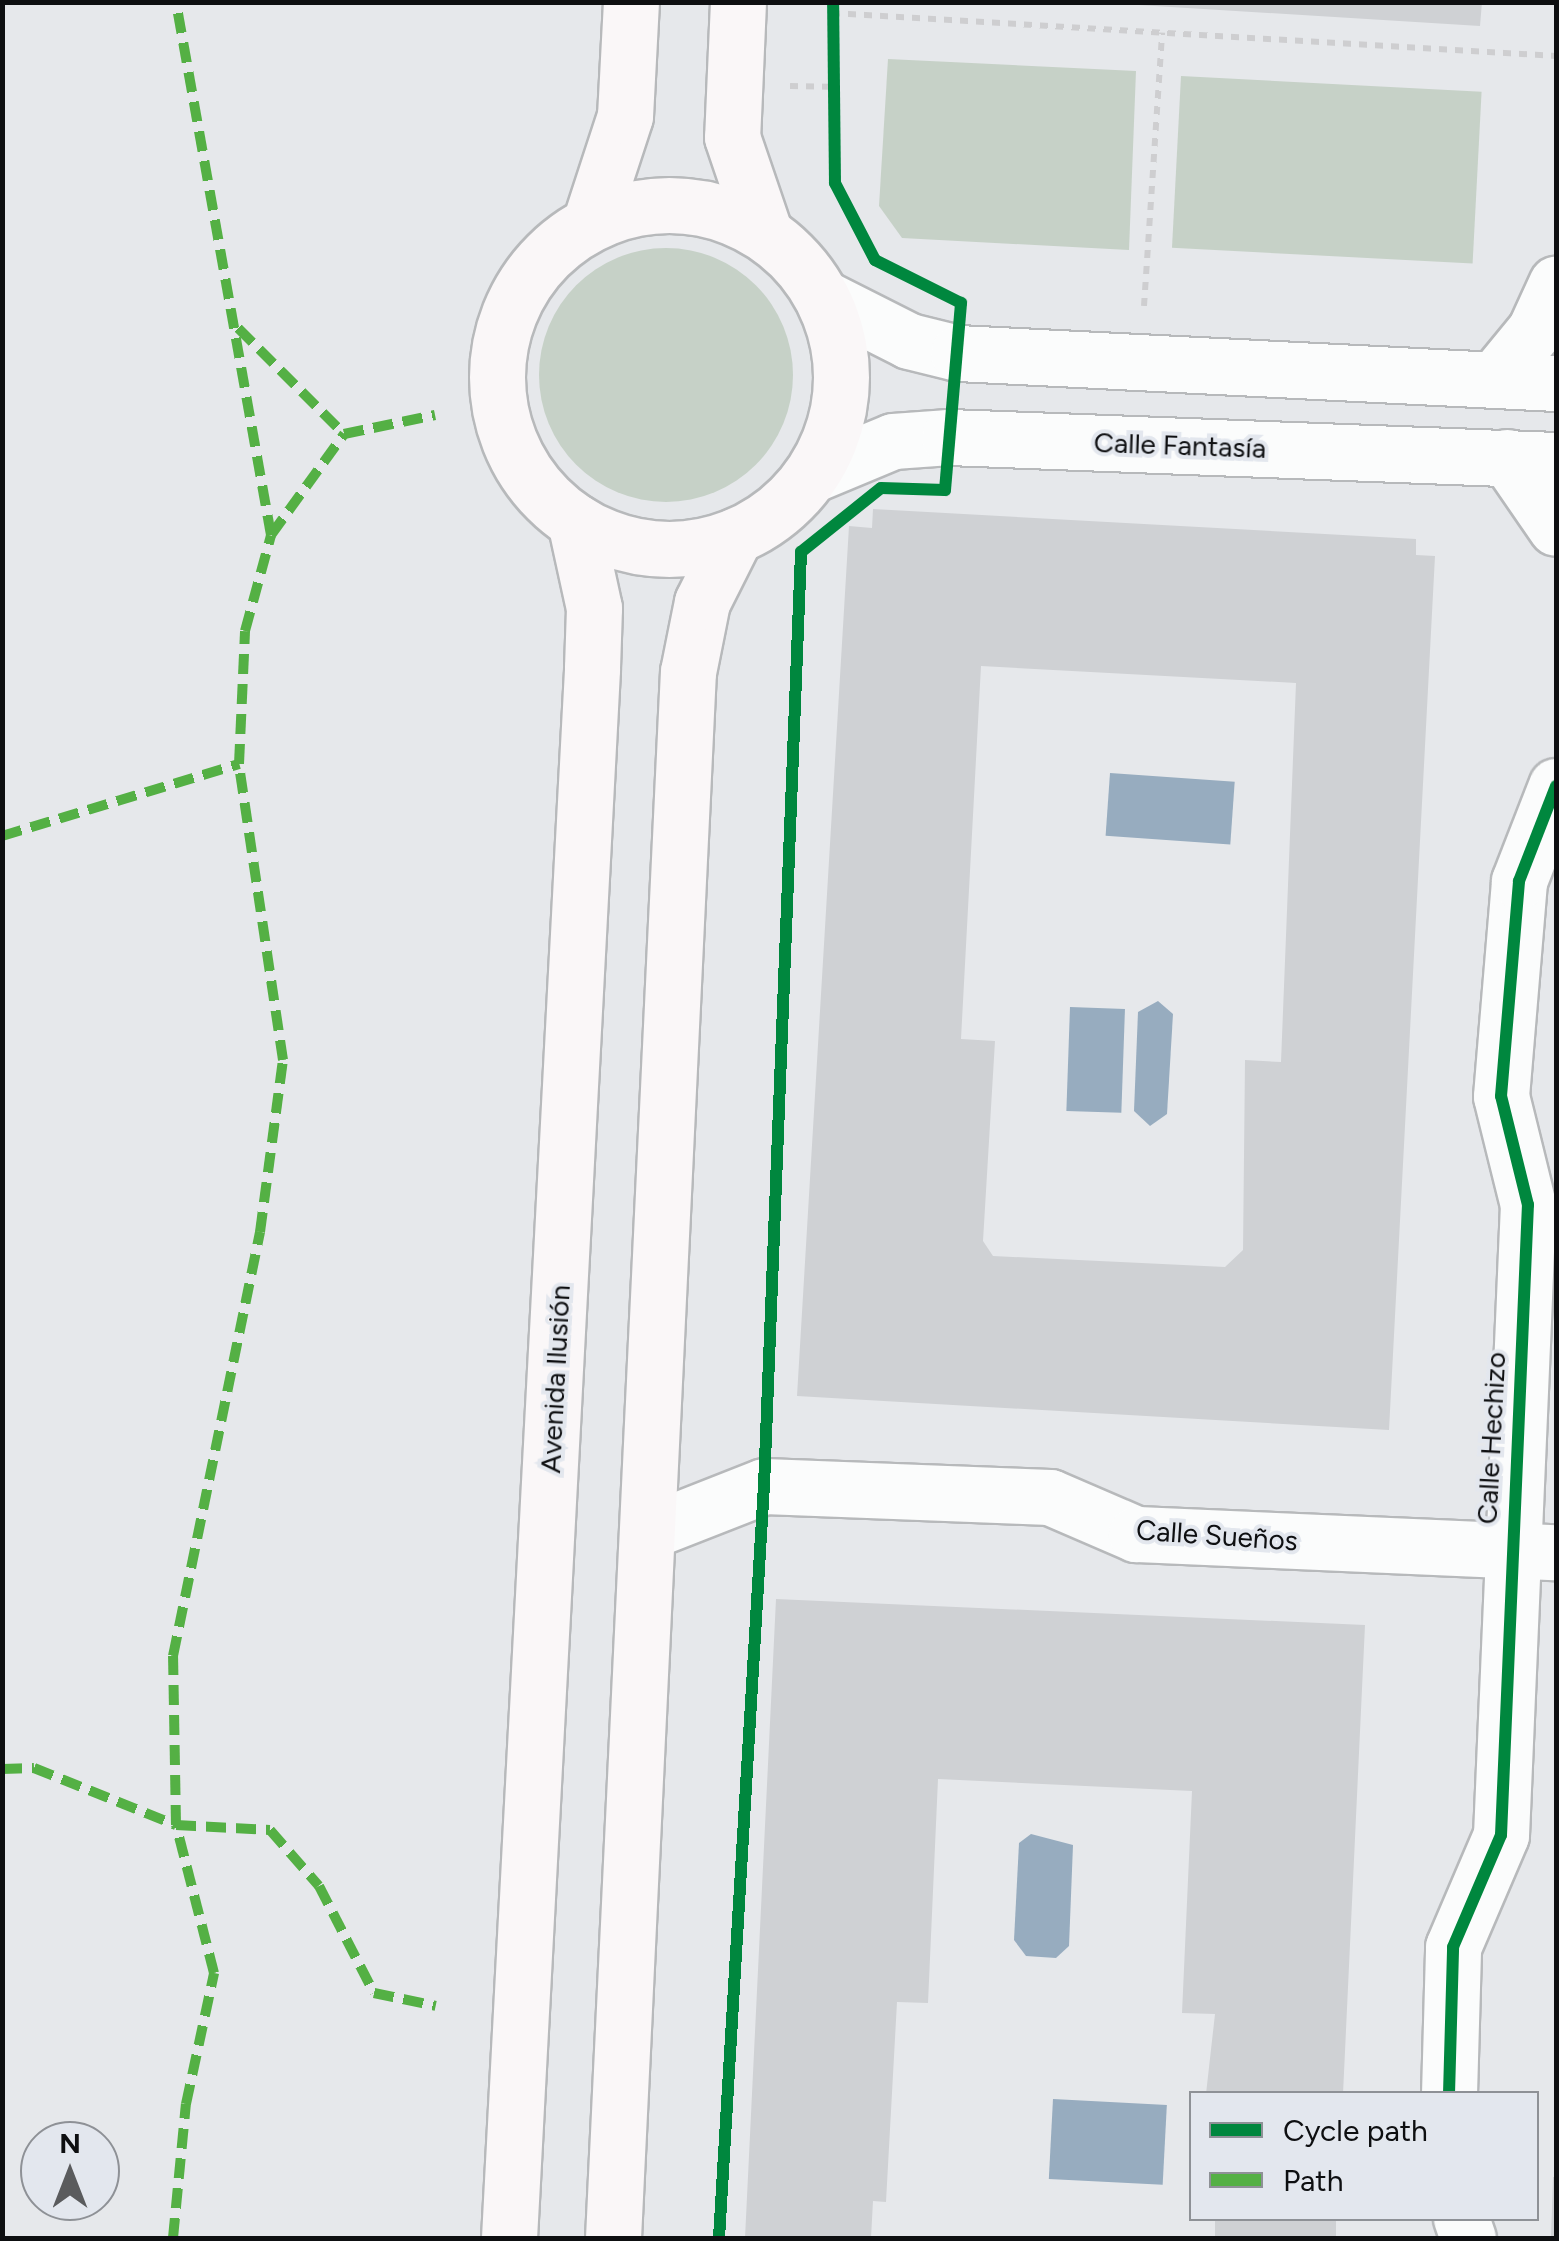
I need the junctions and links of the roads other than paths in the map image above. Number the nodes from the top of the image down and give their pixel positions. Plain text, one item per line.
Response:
1 (631, 2) edge
2 (738, 2) edge
3 (590, 224) junction
4 (765, 234) junction
5 (1556, 284) edge
6 (822, 297) junction
7 (1494, 380) junction
8 (1556, 383) edge
9 (1532, 459) edge
10 (811, 475) junction
11 (575, 522) junction
12 (1556, 528) edge
13 (735, 536) junction
14 (1556, 786) edge
15 (652, 1530) junction
16 (1533, 1551) edge
17 (1448, 2091) edge
18 (509, 2238) edge
19 (614, 2238) edge

1 - 3 main road
2 - 4 main road
3 - 4 main road
3 - 11 main road
4 - 6 main road
5 - 7 street
6 - 7 street
6 - 10 main road
7 - 8 street
9 - 10 street, Calle Fantasía
9 - 12 street
10 - 13 main road
11 - 13 main road
11 - 18 main road, Avenida Ilusión
13 - 15 main road
14 - 16 street, Calle Hechizo
15 - 16 street, Calle Sueños
15 - 19 main road
16 - 17 street, Calle Hechizo

